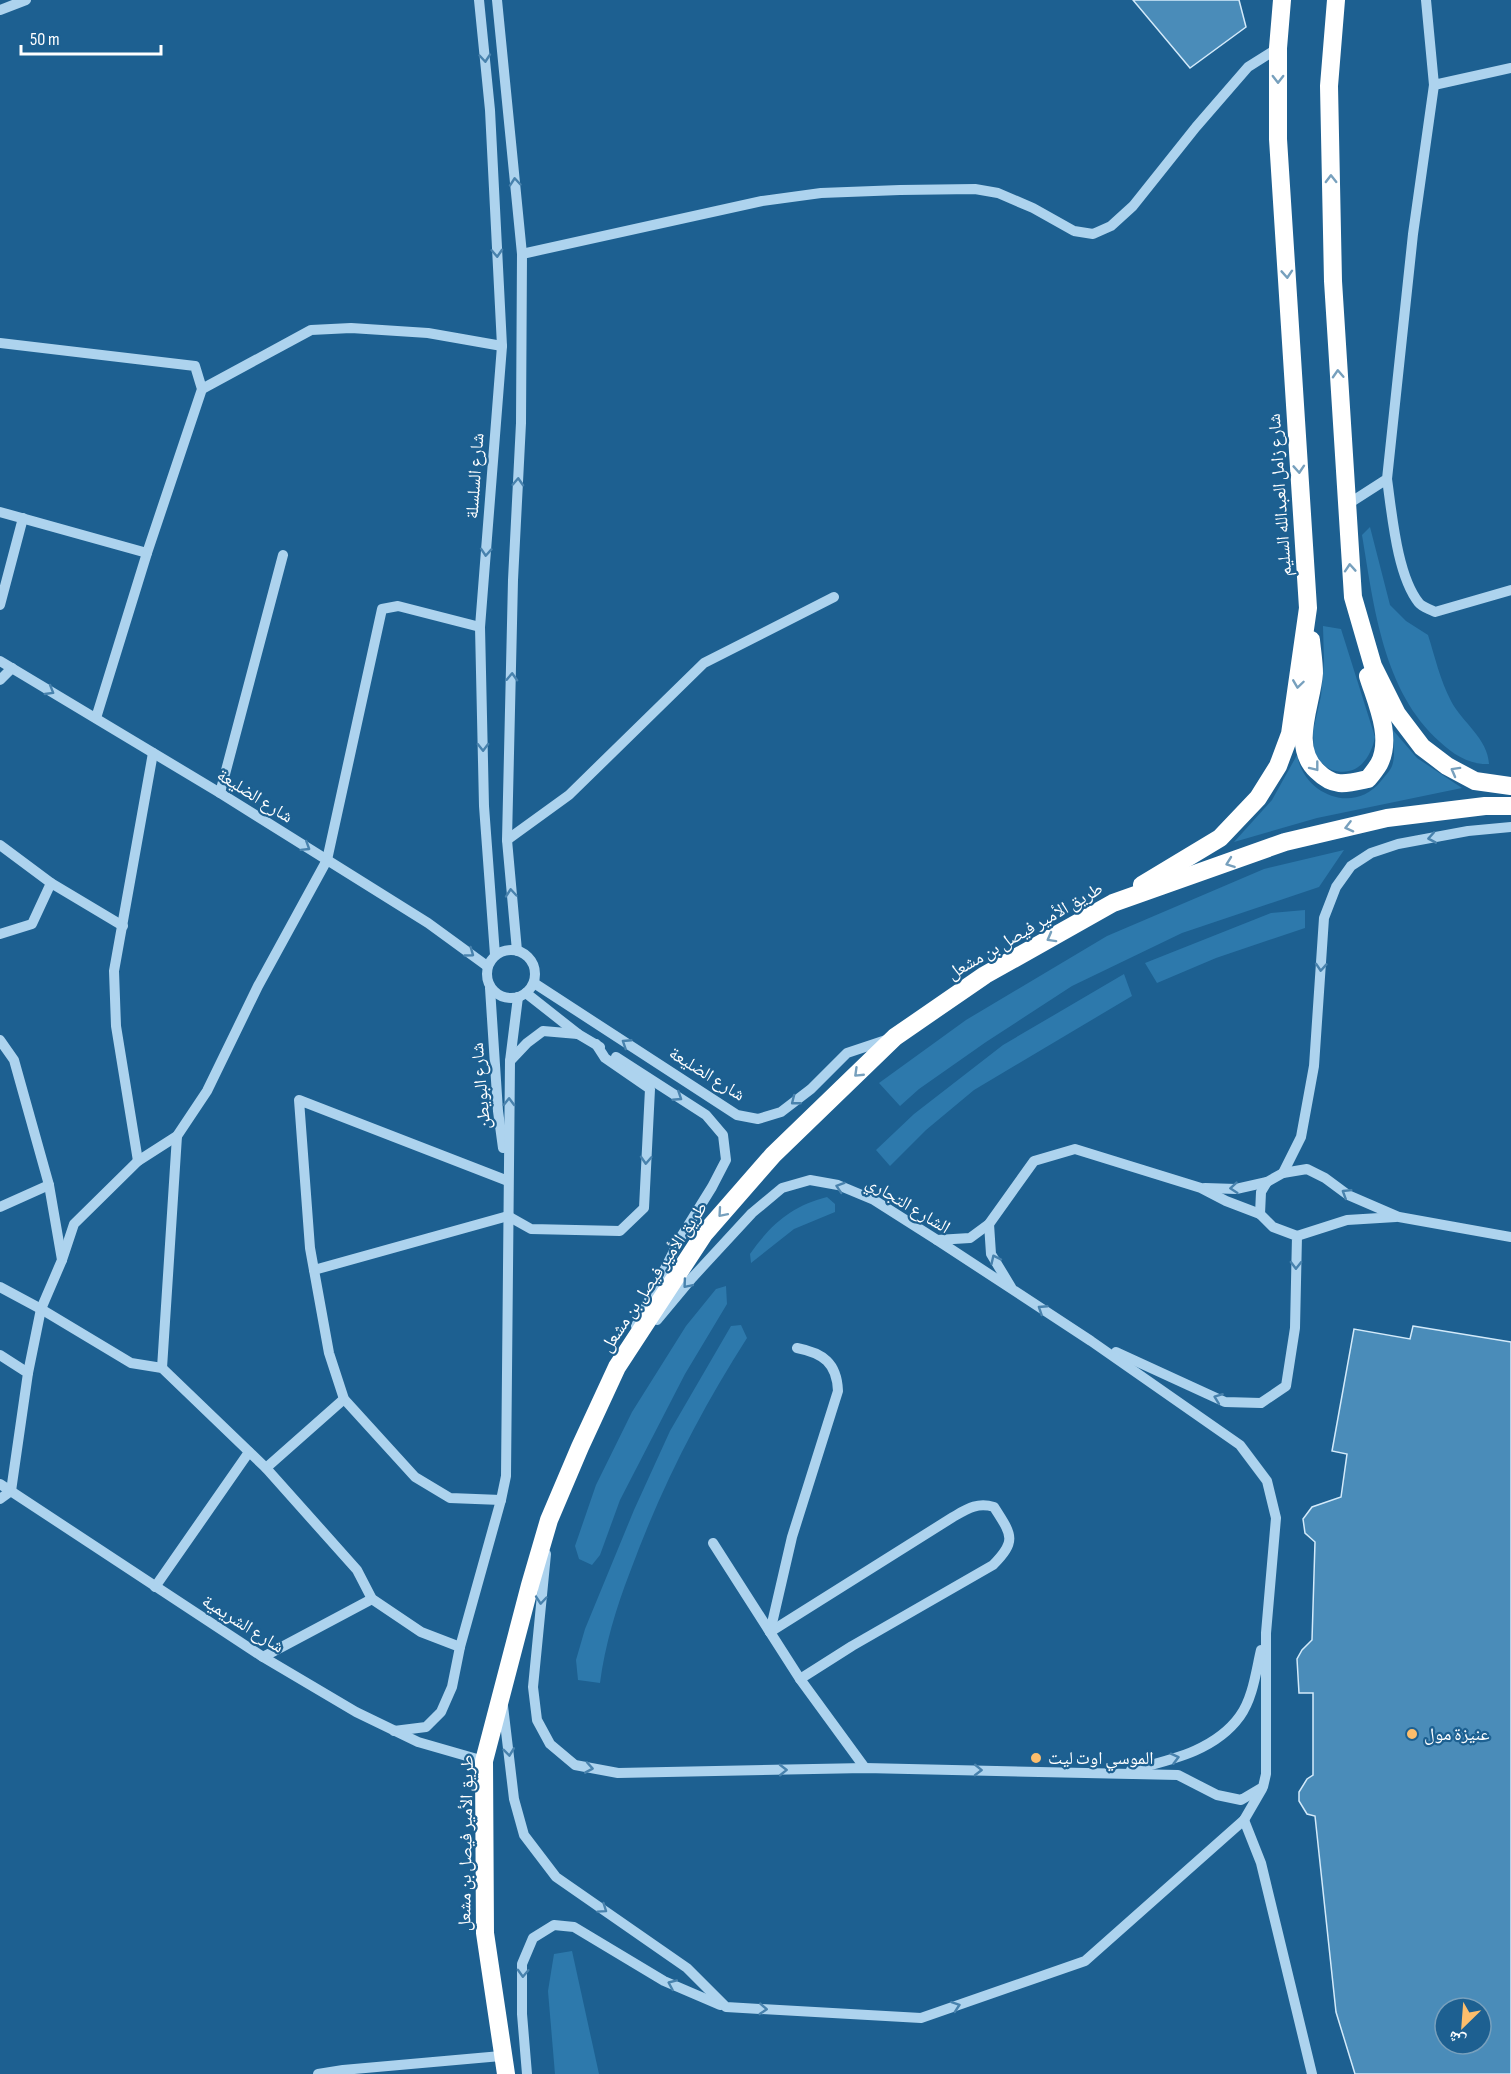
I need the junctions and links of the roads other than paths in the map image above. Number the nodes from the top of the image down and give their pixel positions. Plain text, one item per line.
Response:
1 (26, 0) edge
2 (479, 0) edge
3 (497, 0) edge
4 (1282, 0) edge
5 (1335, 0) edge
6 (1426, 0) edge
7 (0, 10) edge
8 (1278, 48) junction
9 (1511, 68) edge
10 (1434, 86) junction
11 (522, 254) junction
12 (0, 343) edge
13 (502, 346) junction
14 (202, 389) junction
15 (1387, 479) junction
16 (1345, 506) junction
17 (0, 512) edge
18 (23, 518) junction
19 (147, 553) junction
20 (283, 555) dead end
21 (1511, 590) edge
22 (834, 597) dead end
23 (1353, 597) junction
24 (0, 605) edge
25 (1308, 608) junction
26 (480, 627) junction
27 (0, 661) edge
28 (12, 668) junction
29 (0, 680) edge
30 (96, 718) junction
31 (153, 753) junction
32 (1511, 786) edge
33 (220, 793) junction
34 (1511, 806) edge
35 (1511, 827) edge
36 (507, 840) junction
37 (0, 845) edge
38 (327, 860) junction
39 (51, 883) junction
40 (1113, 903) junction
41 (123, 926) junction
42 (0, 934) edge
43 (517, 951) junction
44 (495, 956) junction
45 (487, 966) junction
46 (534, 983) junction
47 (490, 988) junction
48 (522, 995) junction
49 (578, 1034) junction
50 (895, 1038) junction
51 (0, 1040) edge
52 (596, 1044) junction
53 (510, 1061) junction
54 (177, 1136) junction
55 (138, 1161) junction
56 (1283, 1173) junction
57 (508, 1181) junction
58 (1267, 1182) junction
59 (49, 1185) junction
60 (1201, 1188) junction
61 (0, 1207) edge
62 (1260, 1214) junction
63 (508, 1216) junction
64 (1399, 1217) junction
65 (989, 1224) junction
66 (1297, 1236) junction
67 (1511, 1237) edge
68 (937, 1240) junction
69 (62, 1260) junction
70 (314, 1270) junction
71 (0, 1287) edge
72 (1012, 1290) junction
73 (41, 1309) junction
74 (1091, 1341) junction
75 (797, 1348) dead end
76 (0, 1355) edge
77 (617, 1367) junction
78 (162, 1368) junction
79 (28, 1373) junction
80 (344, 1399) junction
81 (249, 1452) junction
82 (266, 1468) junction
83 (0, 1484) edge
84 (11, 1491) junction
85 (0, 1499) edge
86 (501, 1500) junction
87 (549, 1521) junction
88 (713, 1543) dead end
89 (155, 1587) junction
90 (372, 1599) junction
91 (770, 1632) junction
92 (1266, 1633) junction
93 (460, 1647) junction
94 (263, 1657) junction
95 (800, 1679) junction
96 (501, 1694) junction
97 (394, 1731) junction
98 (484, 1761) junction
99 (865, 1768) junction
100 (1119, 1773) junction
101 (1263, 1787) junction
102 (1244, 1820) junction
103 (726, 2007) junction
104 (503, 2065) edge
105 (318, 2074) edge
106 (527, 2074) edge
107 (1312, 2074) edge

1 - 7 street
2 -> 13 street, شارع السلسلة
11 -> 3 street
4 - 8 highway, شارع زامل العبدالله السليم
16 -> 5 highway
6 - 10 street
8 - 11 street
8 -> 25 highway, شارع زامل العبدالله السليم
9 - 10 street
10 - 15 street
36 -> 11 street
12 - 14 street
13 - 14 street
13 -> 26 street, شارع السلسلة
14 - 19 street
15 - 16 street
15 - 21 street
23 -> 16 highway
17 - 18 street
18 - 19 street
18 - 24 street
19 - 30 street
20 - 33 street
22 - 36 street
25 -> 23 highway
32 -> 23 highway
25 -> 40 highway, شارع زامل العبدالله السليم
26 - 38 street
26 -> 44 street, شارع السلسلة
27 - 28 street, شارع الضليعة
28 - 29 street
28 -> 30 street, شارع الضليعة
30 - 31 street, شارع الضليعة
31 - 33 street, شارع الضليعة
31 - 41 street
33 -> 38 street, شارع الضليعة
34 -> 40 highway, طريق الأمير فيصل بن مشعل
35 -> 56 street
43 -> 36 street
37 - 39 street
38 -> 45 street, شارع الضليعة
38 - 54 street
39 - 41 street
39 - 42 street
40 -> 50 highway, طريق الأمير فيصل بن مشعل
41 - 55 street
43 - 44 street
43 - 46 street
44 - 45 street
45 - 47 street
46 - 48 street
50 -> 46 street, شارع الضليعة
47 - 48 street
47 - 57 street, شارع البويطن
48 - 49 street
48 - 53 street
49 - 52 street
49 - 53 street
50 -> 77 highway, طريق الأمير فيصل بن مشعل
51 - 59 street
52 -> 63 street
52 -> 77 street
57 -> 53 street
54 - 55 street
54 - 78 street
55 - 69 street
56 - 58 street
64 -> 56 street
57 - 63 street
57 - 70 street
58 -> 60 street
58 - 62 street
59 - 61 street
59 - 69 street
60 - 62 street
60 - 65 street
62 - 66 street
63 - 70 street
63 - 86 street
64 - 66 street
64 - 67 street
65 - 68 street
72 -> 65 street
66 -> 74 street
68 - 72 street, الشارع التجاري
68 -> 77 street, الشارع التجاري
69 - 73 street
70 - 80 street
71 - 73 street
74 -> 72 street, الشارع التجاري
73 - 78 street
73 - 79 street
74 - 92 street
75 - 91 street
76 - 79 street
77 - 87 highway, طريق الأمير فيصل بن مشعل
78 - 81 street
79 - 84 street
80 - 82 street
80 - 86 street
81 - 82 street
81 - 89 street
82 - 90 street
83 - 84 street, شارع الشريمية
84 - 85 street
84 - 89 street, شارع الشريمية
86 - 93 street
87 - 96 highway, طريق الأمير فيصل بن مشعل
87 -> 99 street
88 - 91 street
89 - 94 street, شارع الشريمية
90 - 93 street
90 - 94 street
91 - 95 street
91 - 95 street
100 -> 92 street
92 - 101 street
93 - 97 street
94 - 97 street, شارع الشريمية
95 - 99 street
96 - 98 highway, طريق الأمير فيصل بن مشعل
96 -> 103 street
97 - 98 street, شارع الشريمية
98 - 104 highway, طريق الأمير فيصل بن مشعل
99 -> 100 street
100 - 101 street
101 - 102 street
103 -> 102 street
102 - 107 street
103 -> 106 street
104 - 105 street

